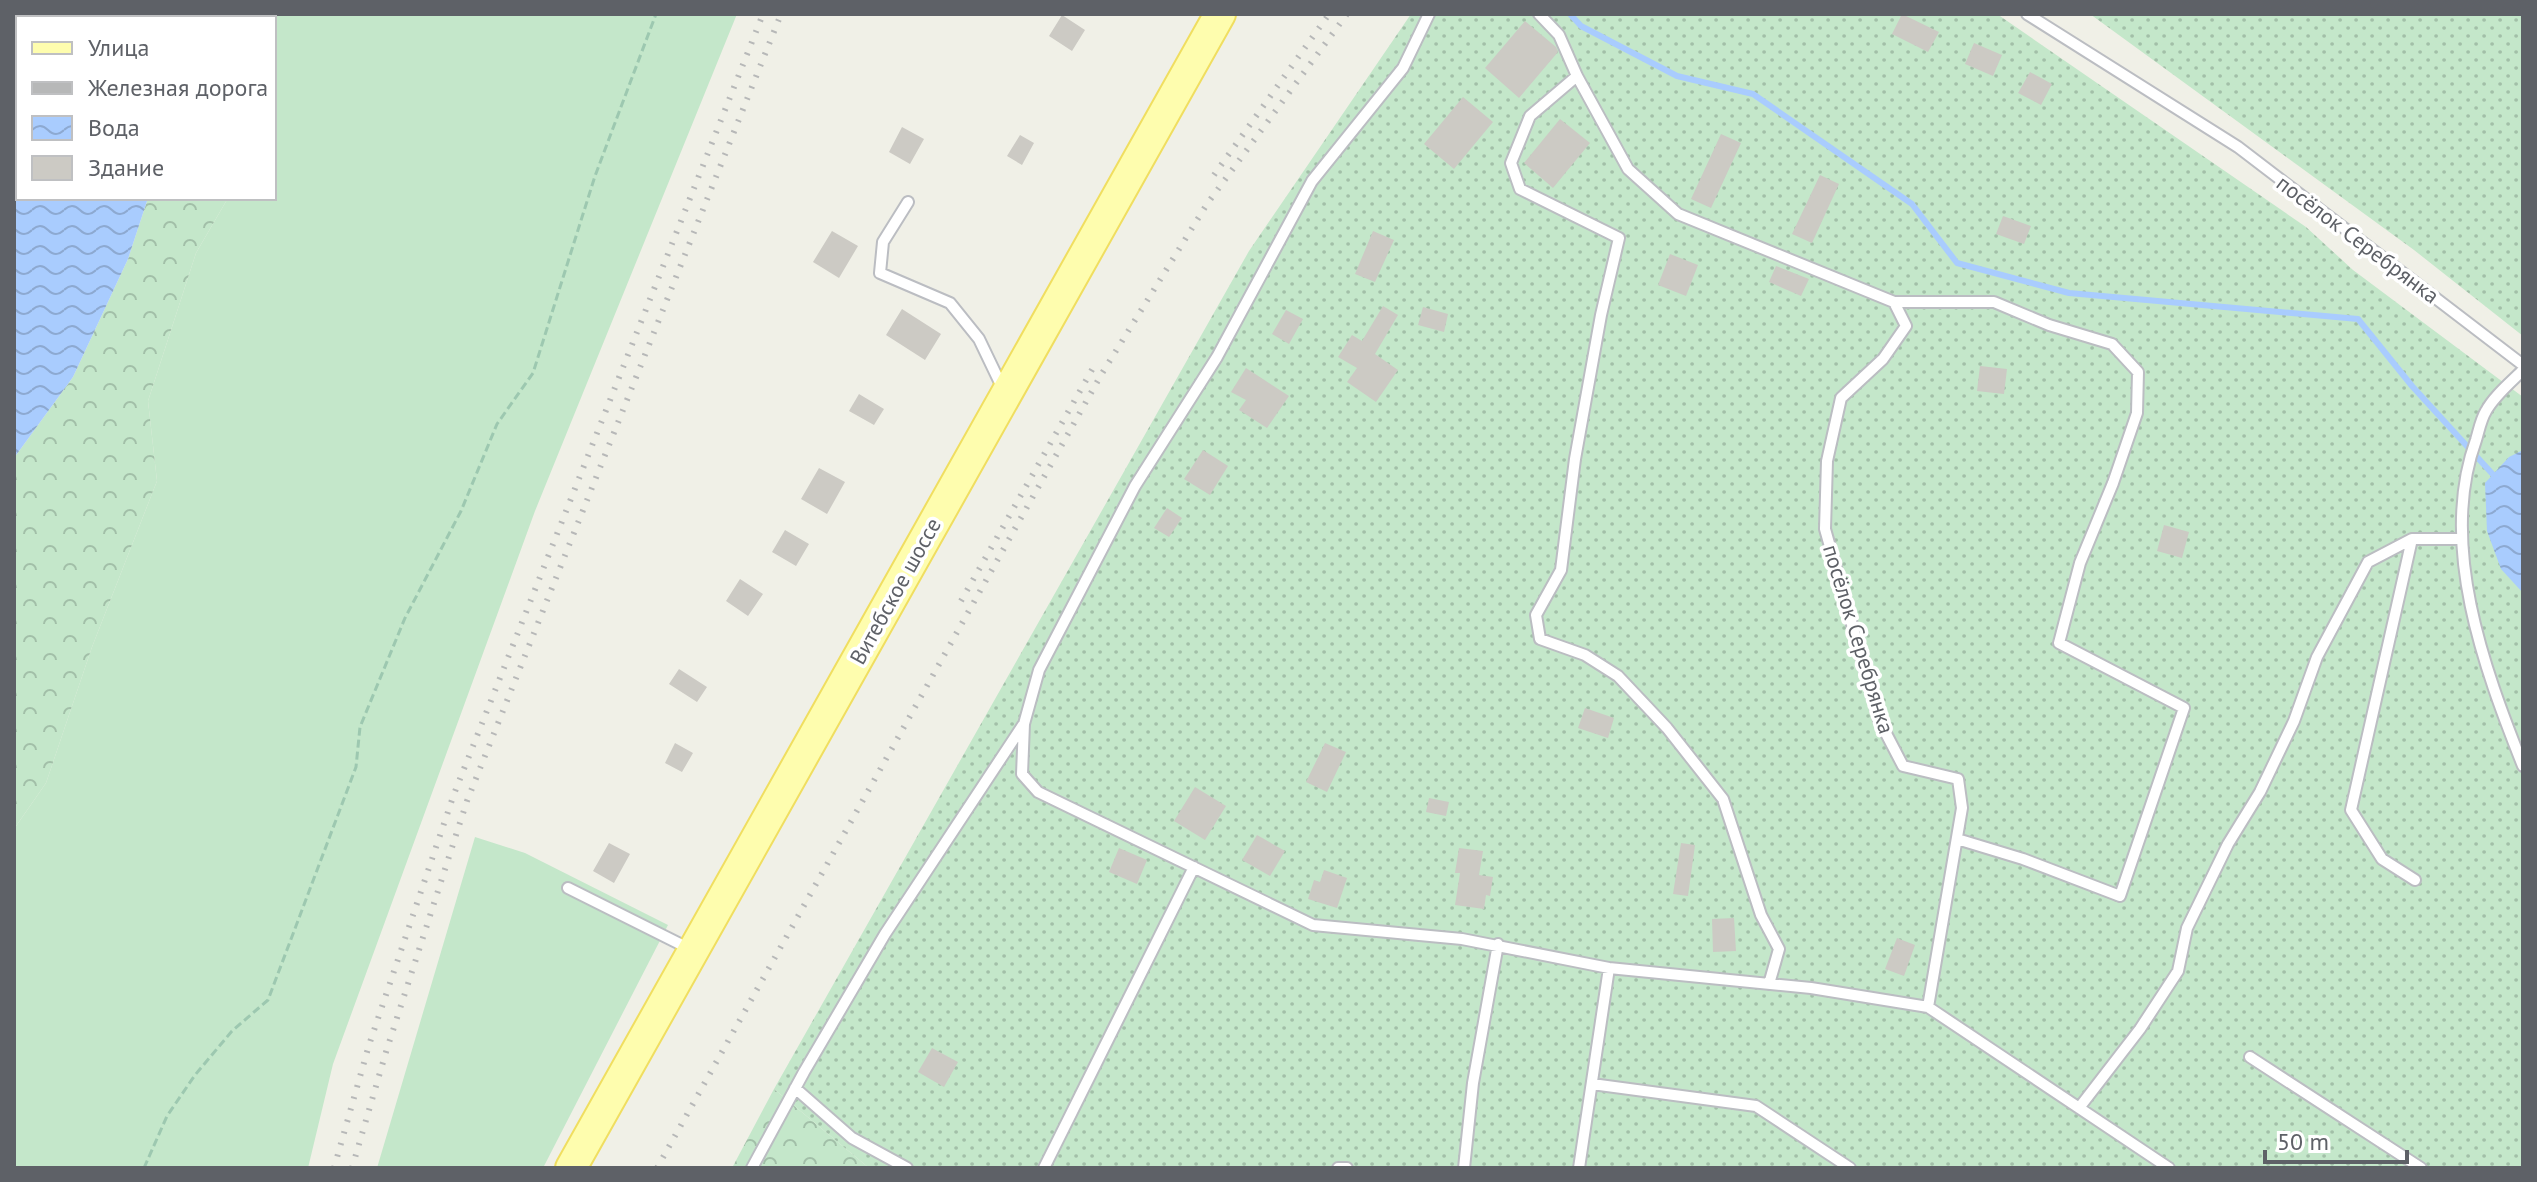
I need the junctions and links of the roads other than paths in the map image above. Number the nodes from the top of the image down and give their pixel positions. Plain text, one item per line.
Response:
1 (1220, 14) edge
2 (1429, 14) edge
3 (1539, 14) edge
4 (2027, 14) edge
5 (1577, 76) junction
6 (908, 202) dead end
7 (1894, 302) junction
8 (2523, 367) edge
9 (1005, 395) junction
10 (2412, 539) junction
11 (2462, 539) junction
12 (1024, 724) junction
13 (2523, 766) edge
14 (1957, 839) junction
15 (1194, 867) junction
16 (2415, 880) dead end
17 (568, 888) dead end
18 (1498, 944) junction
19 (692, 950) junction
20 (1609, 968) junction
21 (1769, 984) junction
22 (1928, 1007) junction
23 (2250, 1057) dead end
24 (1592, 1084) junction
25 (795, 1088) junction
26 (2079, 1108) junction
27 (571, 1168) edge
28 (752, 1168) edge
29 (907, 1168) edge
30 (1044, 1168) edge
31 (1338, 1168) edge
32 (1347, 1168) edge
33 (1464, 1168) edge
34 (1579, 1168) edge
35 (1850, 1168) edge
36 (2169, 1168) edge
37 (2421, 1168) edge

1 - 9 main road, Витебское шоссе
2 - 12 lane
3 - 5 lane
4 - 8 lane, посёлок Серебрянка
5 - 7 lane
5 - 21 lane
6 - 9 lane
7 - 14 lane, посёлок Серебрянка
7 - 14 lane
8 - 11 lane
9 - 19 main road, Витебское шоссе
10 - 11 lane
10 - 16 lane
10 - 26 lane
11 - 13 lane
12 - 15 lane
12 - 25 lane
14 - 22 lane, посёлок Серебрянка
15 - 18 lane
15 - 30 lane
17 - 19 lane
18 - 20 lane
18 - 33 lane
19 - 27 main road, Витебское шоссе
20 - 21 lane
20 - 24 lane
21 - 22 lane
22 - 26 lane
23 - 37 lane
24 - 34 lane
24 - 35 lane
25 - 28 lane
25 - 29 lane
26 - 36 lane
31 - 32 lane

